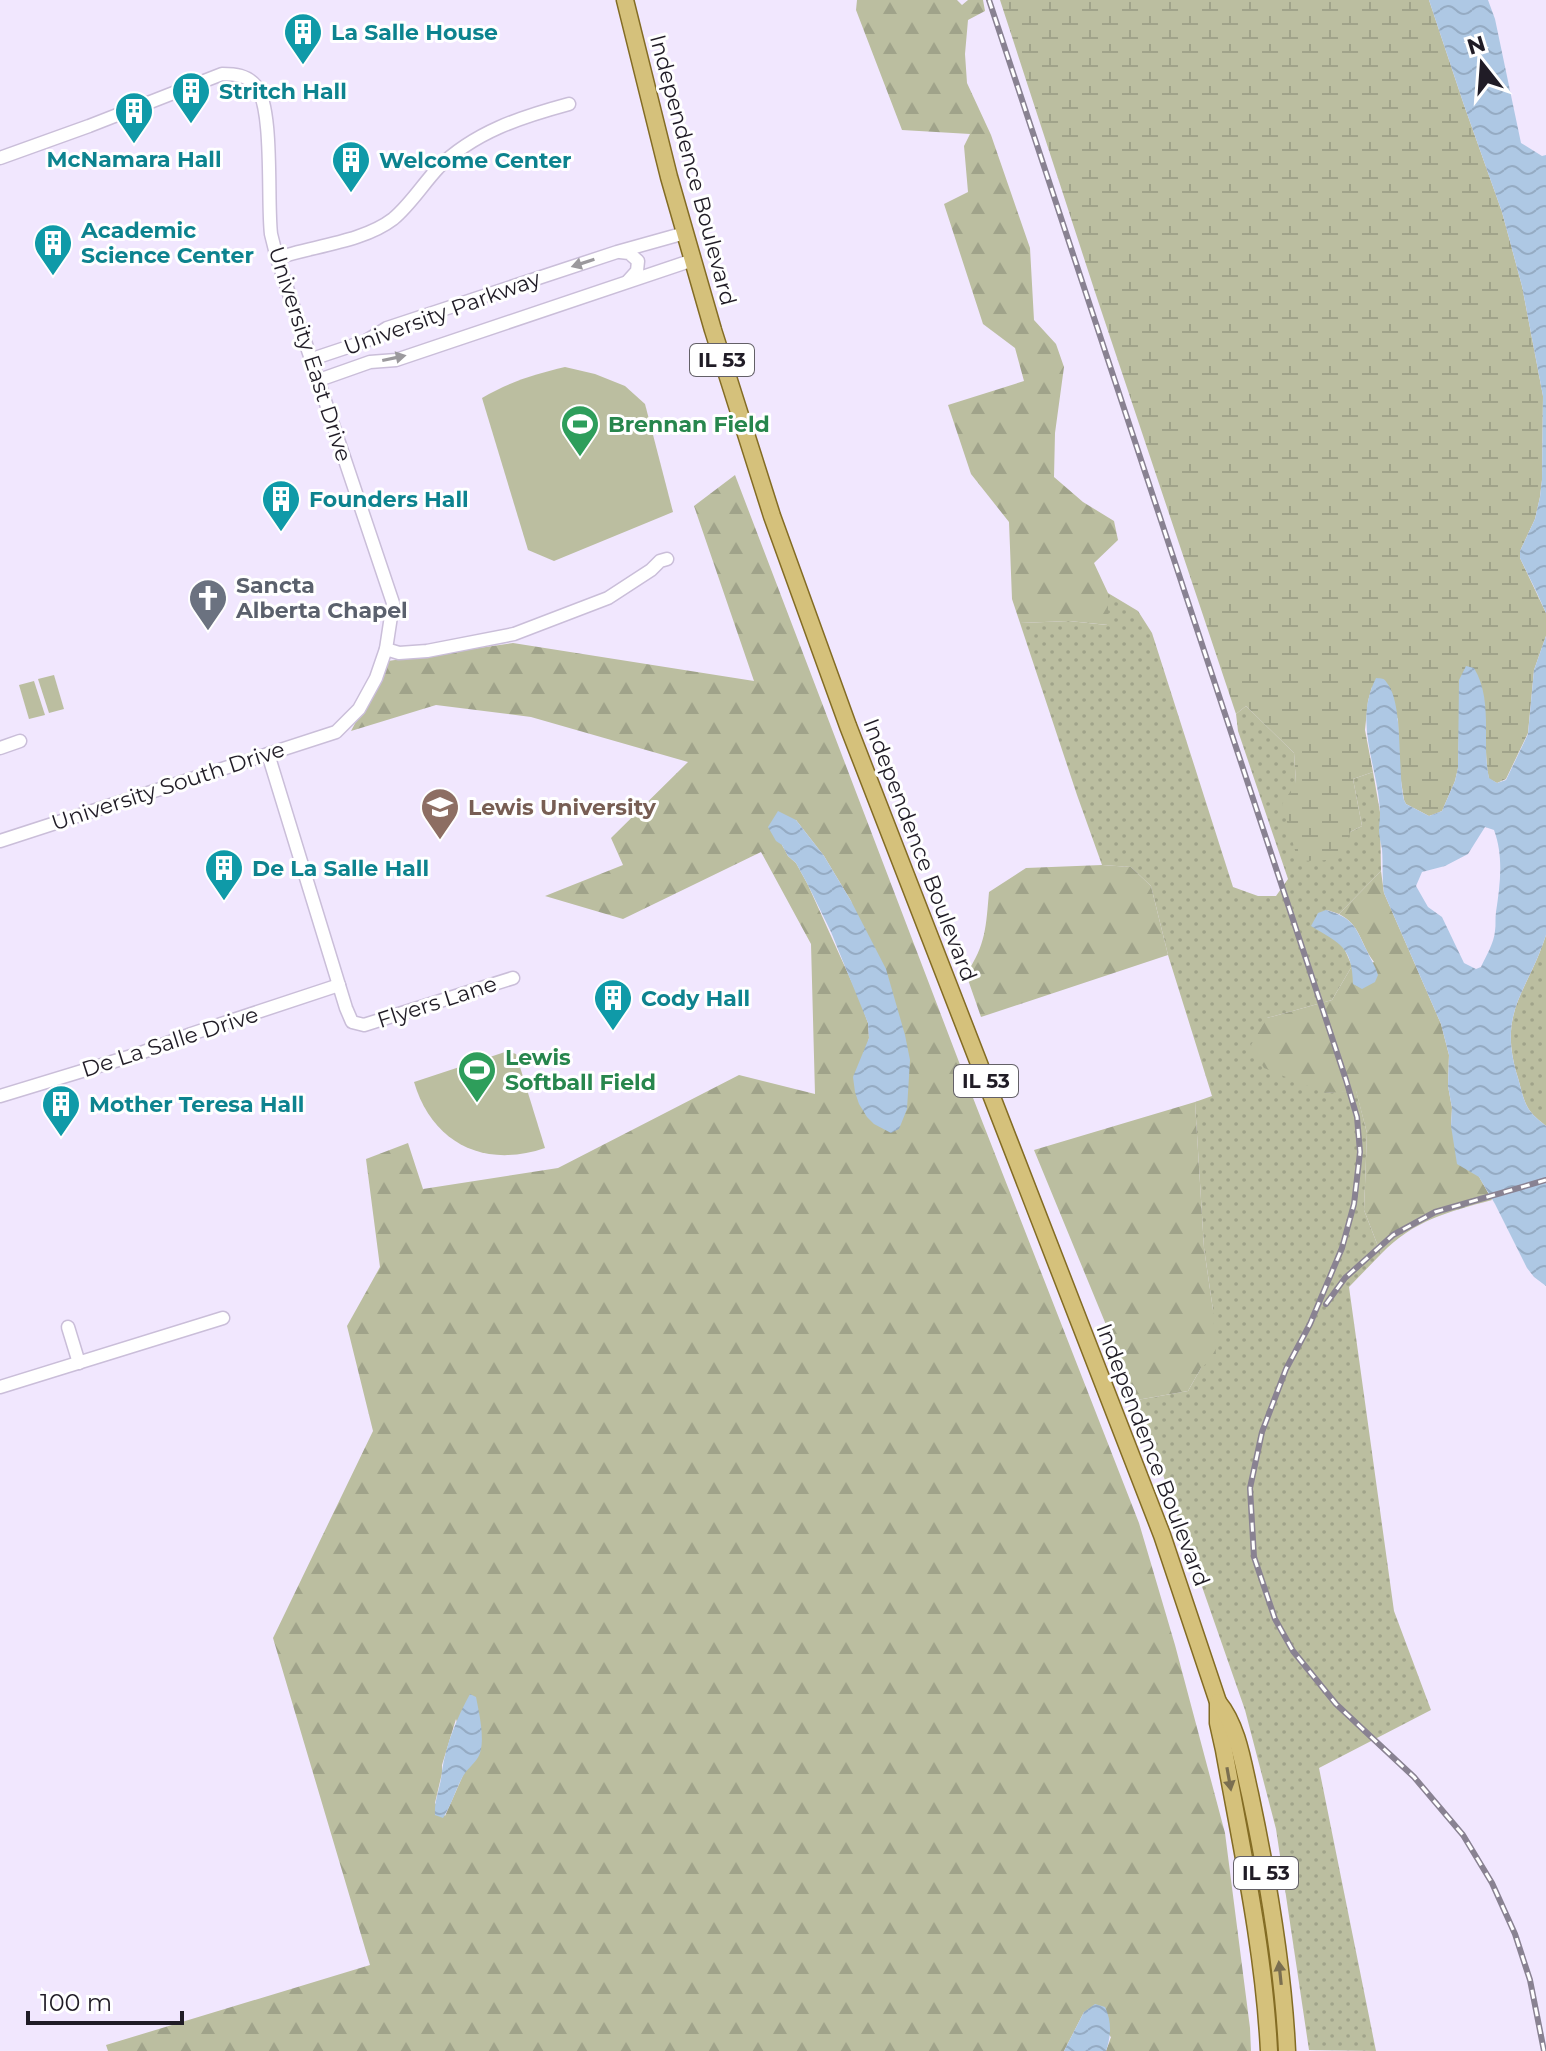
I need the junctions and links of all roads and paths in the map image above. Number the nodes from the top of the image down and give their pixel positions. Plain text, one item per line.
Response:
1 (625, 0) edge
2 (569, 104) dead end
3 (0, 158) edge
4 (685, 233) junction
5 (617, 252) junction
6 (277, 258) junction
7 (693, 260) junction
8 (626, 283) junction
9 (312, 359) junction
10 (319, 380) junction
11 (667, 559) dead end
12 (386, 649) junction
13 (336, 732) joint
14 (20, 741) dead end
15 (0, 748) edge
16 (268, 754) junction
17 (0, 841) edge
18 (513, 978) dead end
19 (339, 985) junction
20 (0, 1096) edge
21 (223, 1318) dead end
22 (68, 1327) dead end
23 (79, 1363) junction
24 (0, 1387) edge
25 (1218, 1702) junction
26 (1269, 2051) edge
27 (1287, 2051) edge

1 - 4 main road, Independence Boulevard / IL 53
2 - 6 street
3 - 6 street, University East Drive
4 - 5 street, University Parkway
4 - 7 main road, Independence Boulevard / IL 53
5 - 8 street
5 -> 9 street, University Parkway
6 - 9 street, University East Drive
7 - 8 street, University Parkway
7 - 25 main road, Independence Boulevard / IL 53
10 -> 8 street, University Parkway
9 - 10 street, University East Drive
10 - 12 street, University East Drive
11 - 12 street
12 - 13 street, University East Drive
13 - 16 street, University South Drive
14 - 15 street
16 - 17 street, University South Drive
16 - 19 street
18 - 19 street, Flyers Lane
19 - 20 street, De La Salle Drive
21 - 23 street
22 - 23 street
23 - 24 street
25 -> 26 main road, Independence Boulevard / IL 53
27 -> 25 main road, Independence Boulevard / IL 53

